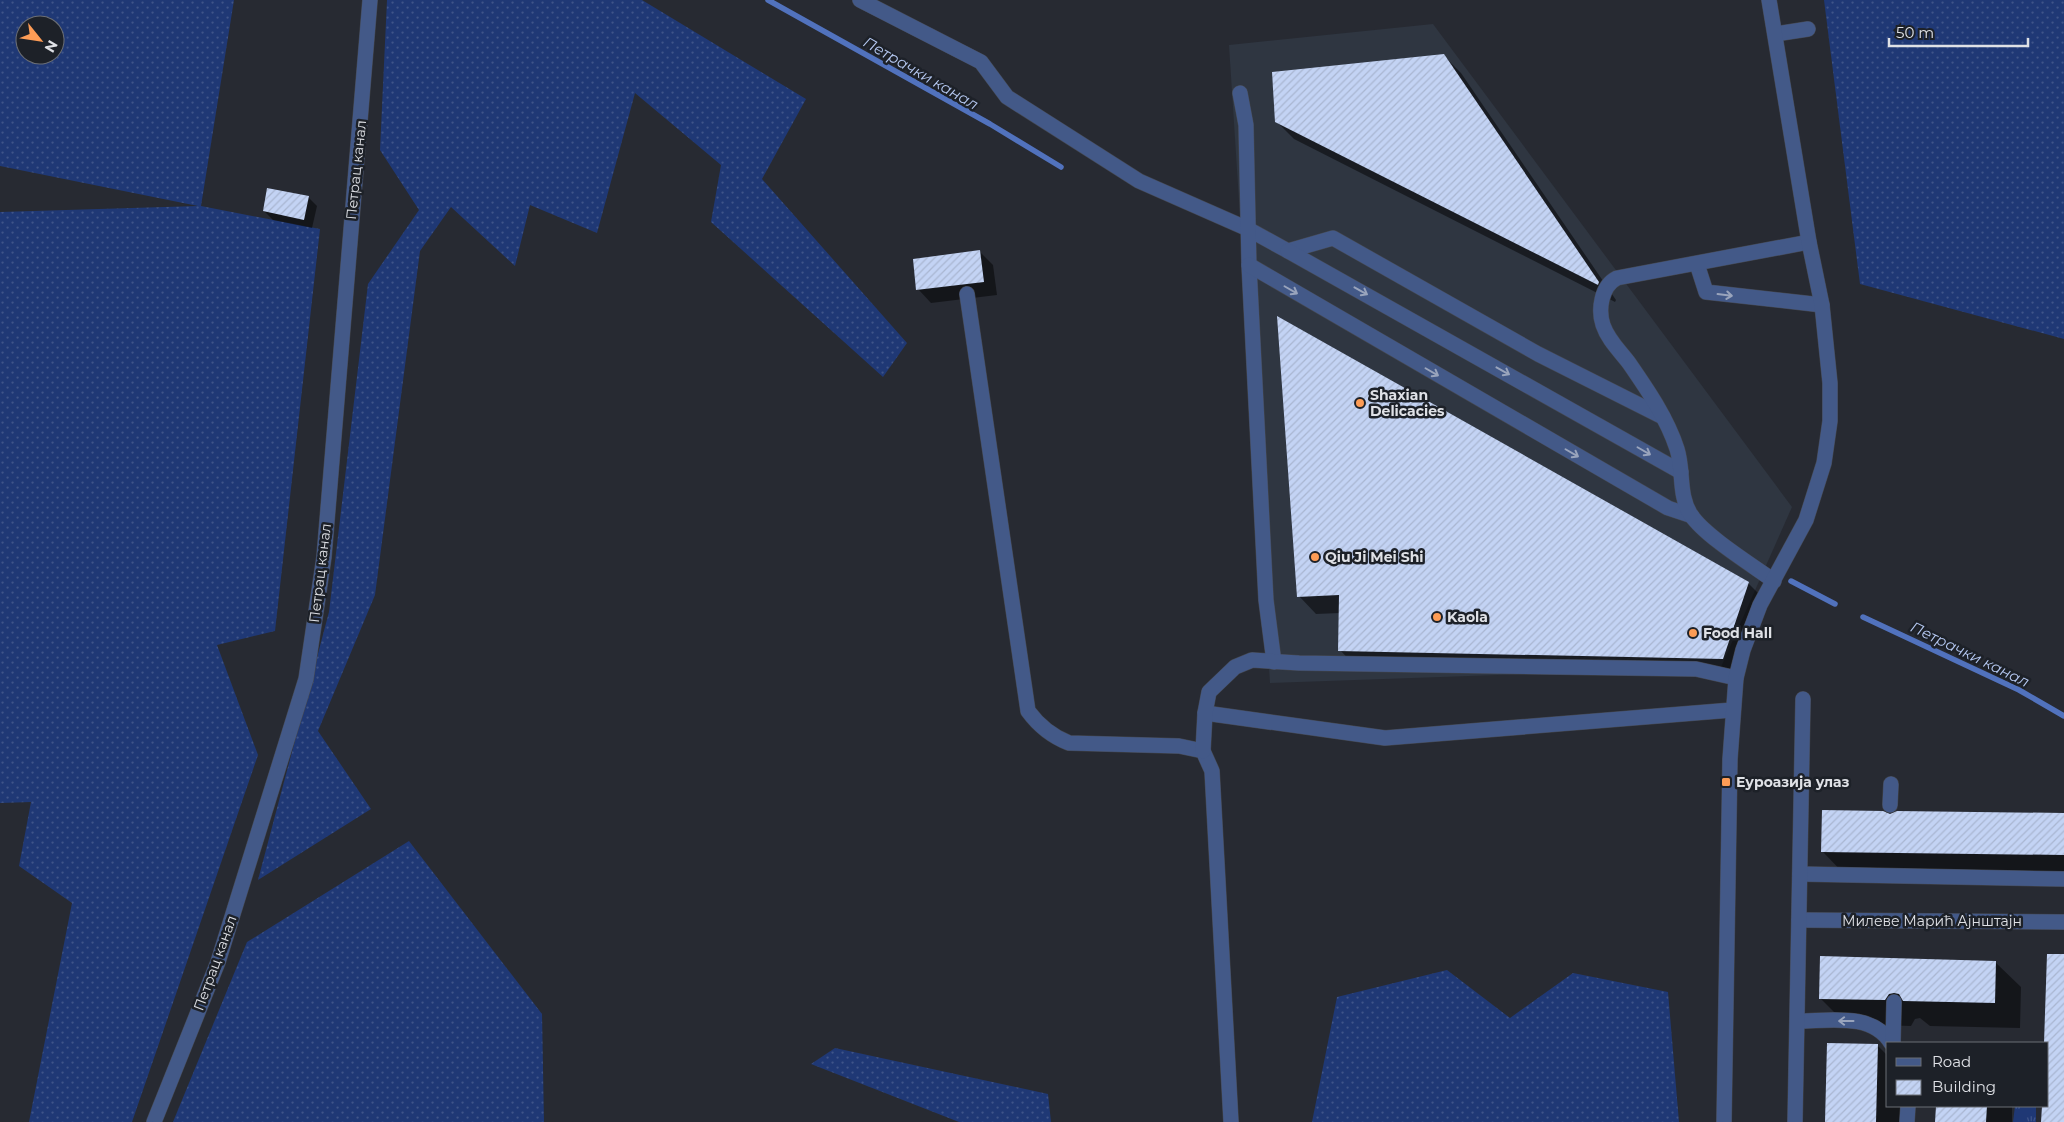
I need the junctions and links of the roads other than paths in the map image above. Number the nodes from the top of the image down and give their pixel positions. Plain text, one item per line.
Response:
1 (370, 0) edge
2 (860, 0) edge
3 (1769, 0) edge
4 (1808, 28) dead end
5 (1775, 34) junction
6 (1240, 93) dead end
7 (1248, 229) junction
8 (1809, 242) junction
9 (1288, 251) junction
10 (1697, 264) junction
11 (1249, 265) junction
12 (967, 294) dead end
13 (1822, 305) junction
14 (1664, 417) junction
15 (1681, 472) junction
16 (1692, 516) junction
17 (1774, 581) junction
18 (1274, 662) junction
19 (1736, 678) junction
20 (1803, 699) dead end
21 (1732, 710) junction
22 (1205, 714) junction
23 (1203, 751) junction
24 (1890, 784) dead end
25 (1890, 805) dead end
26 (1800, 874) junction
27 (2064, 879) edge
28 (1799, 920) junction
29 (2064, 922) edge
30 (1894, 1002) dead end
31 (1798, 1020) junction
32 (1891, 1042) edge
33 (1908, 1107) edge
34 (154, 1122) edge
35 (1231, 1122) edge
36 (1724, 1122) edge
37 (1795, 1122) edge
38 (1907, 1122) edge

1 - 34 street, Петрац канал
2 - 7 street
3 - 5 street
4 - 5 street
5 - 8 street
6 - 7 street
7 - 9 street
7 - 11 street
8 - 10 street
8 - 13 street
9 - 14 street
9 -> 15 street
10 -> 13 street
10 - 14 street
11 -> 16 street
11 - 18 street
12 - 23 street
13 - 17 street
14 - 15 street
15 - 16 street
16 - 17 street
17 - 19 street
18 - 19 street
18 - 22 street
19 - 21 street
20 - 26 street
21 - 22 street
21 - 36 street
22 - 23 street
23 - 35 street
24 - 25 street
26 - 27 street
26 - 28 street
28 - 29 street, Милеве Марић Ајнштајн
28 - 31 street
30 - 32 street
32 -> 31 street
31 - 37 street
33 - 38 street

